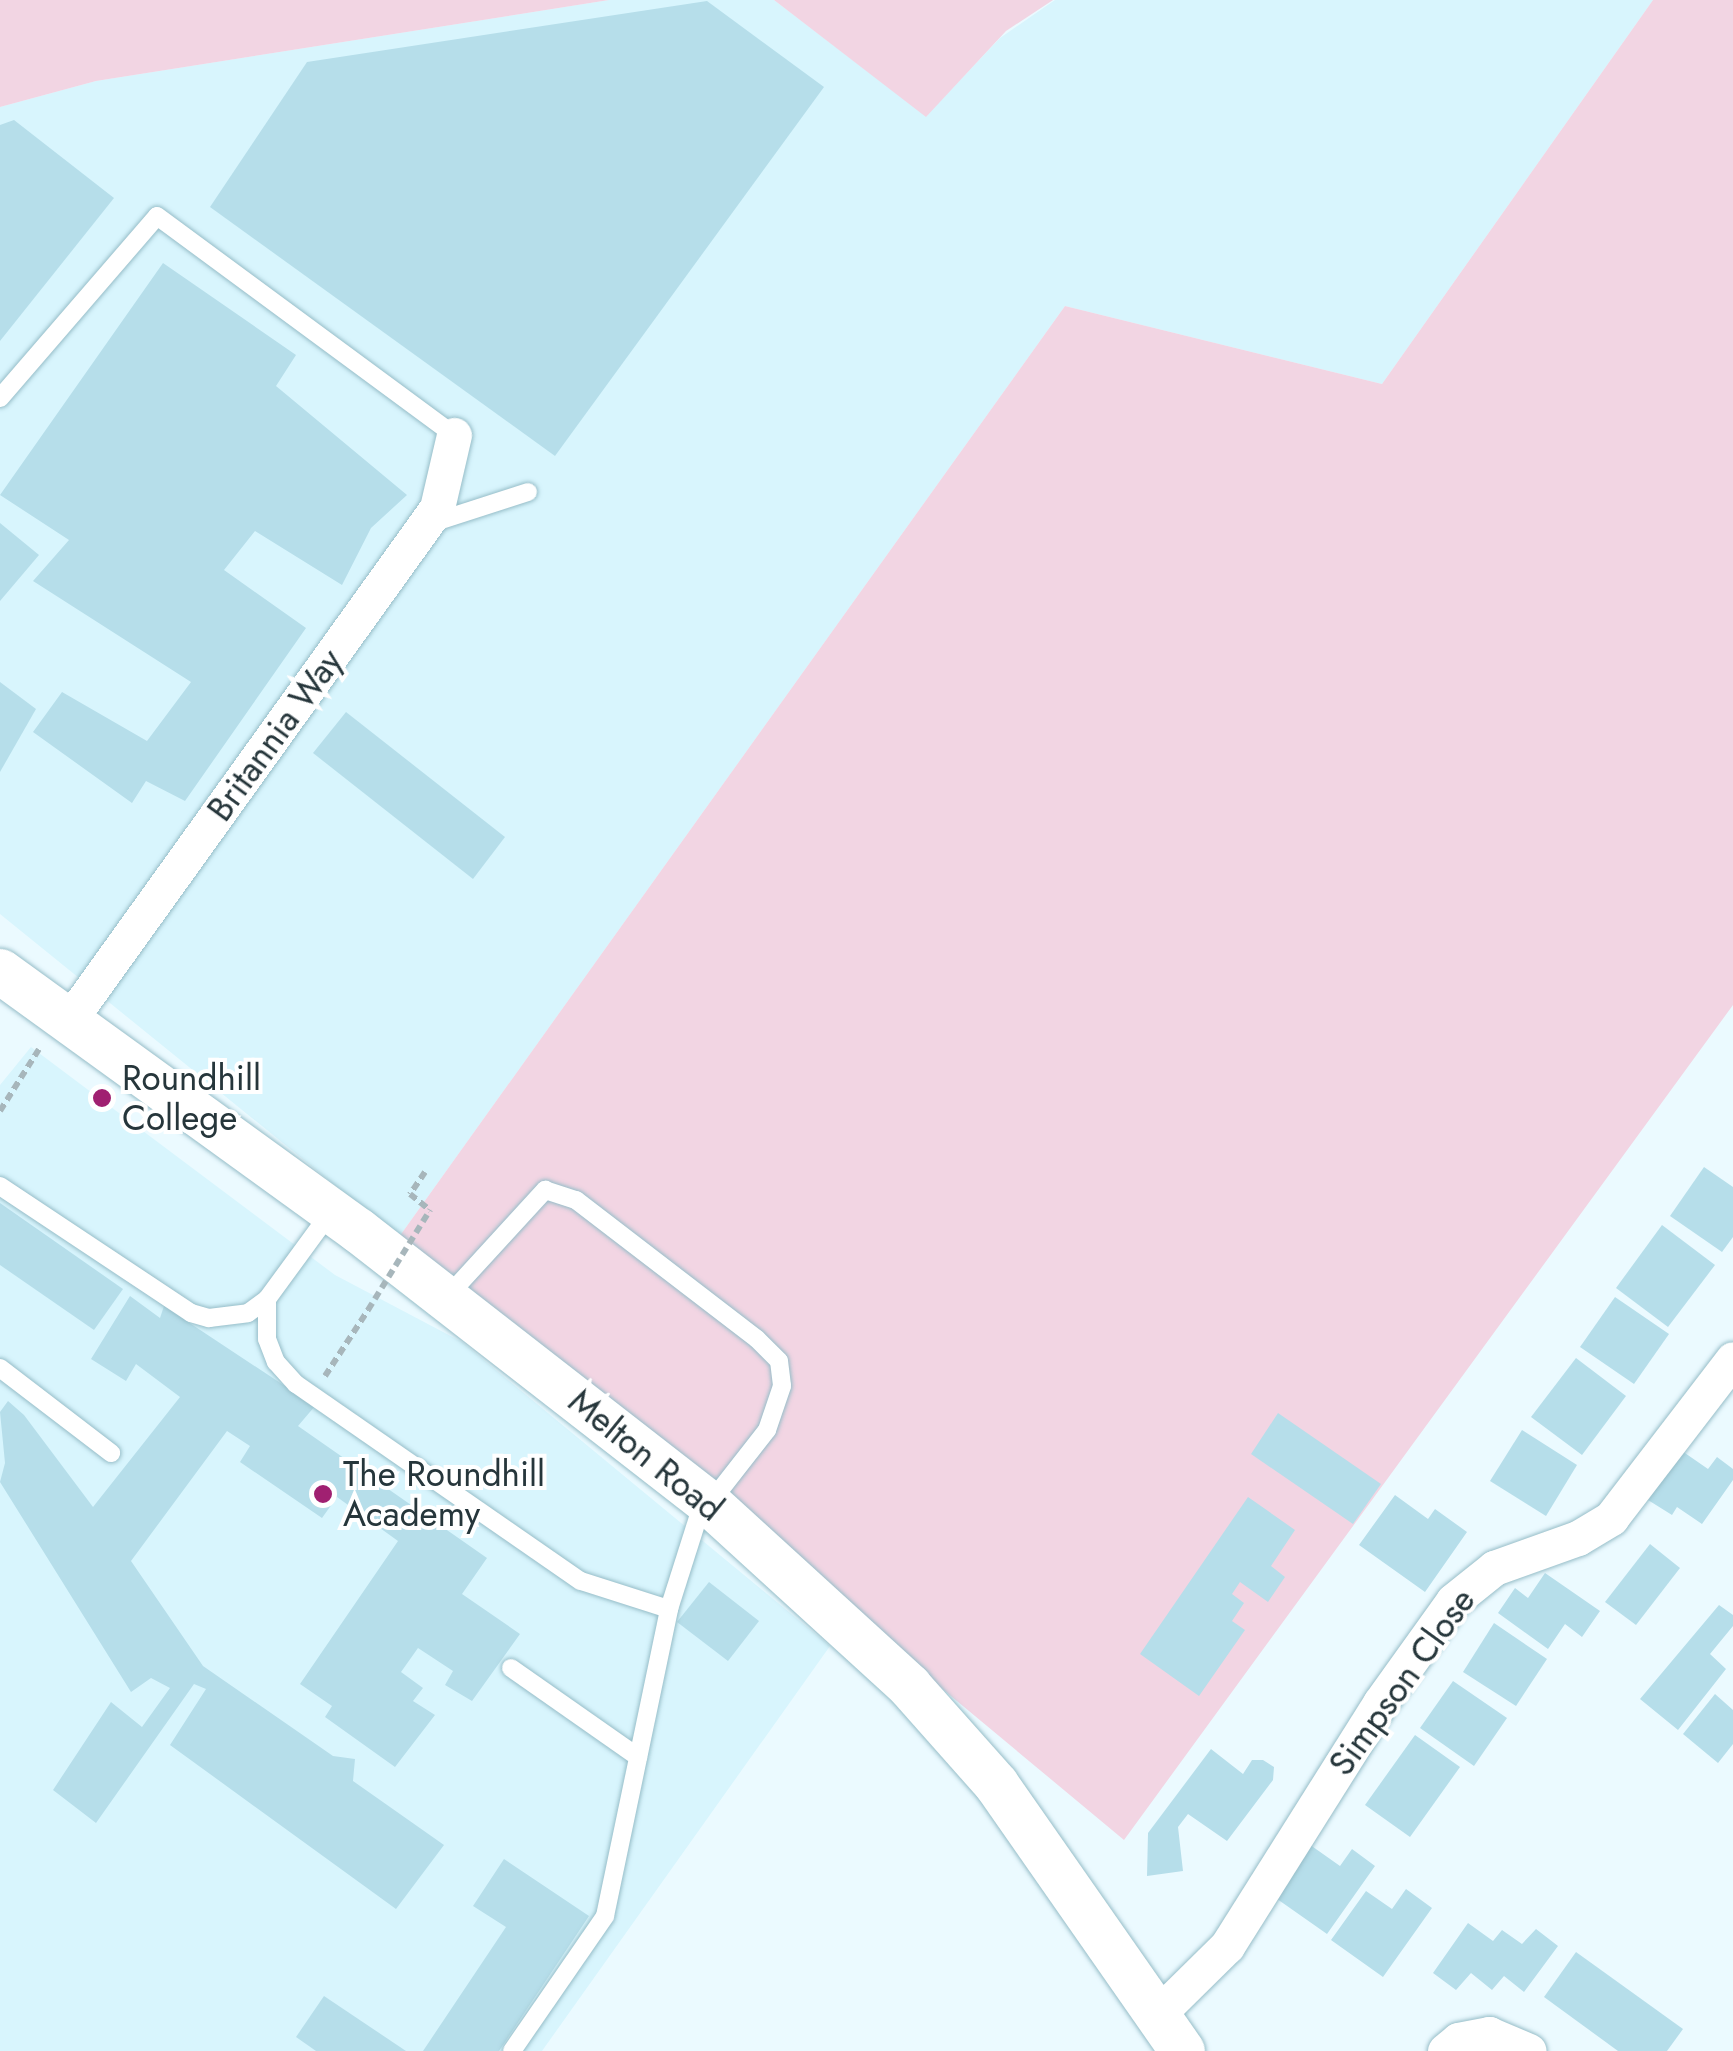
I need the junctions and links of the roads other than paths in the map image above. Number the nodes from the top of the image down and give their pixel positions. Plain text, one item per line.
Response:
1 (0, 398) edge
2 (454, 435) joint
3 (528, 492) dead end
4 (424, 526) junction
5 (0, 971) edge
6 (68, 1022) junction
7 (0, 1186) edge
8 (332, 1211) junction
9 (446, 1298) junction
10 (267, 1299) junction
11 (1733, 1359) edge
12 (0, 1368) edge
13 (111, 1454) dead end
14 (707, 1501) junction
15 (668, 1609) junction
16 (510, 1668) dead end
17 (638, 1756) junction
18 (1169, 2034) edge
19 (512, 2051) edge
20 (1446, 2051) edge
21 (1529, 2051) edge

1 - 2 lane
2 - 4 street, Britannia Way
3 - 4 lane
4 - 6 street, Britannia Way
5 - 6 street, Melton Road
6 - 8 street, Melton Road
7 - 10 lane
8 - 9 street, Melton Road
8 - 10 lane
9 - 14 street, Melton Road
9 - 14 lane
10 - 15 lane
11 - 18 street, Simpson Close
12 - 13 lane
14 - 15 lane
14 - 18 street, Melton Road
15 - 17 lane
16 - 17 lane
17 - 19 lane
20 - 21 street

